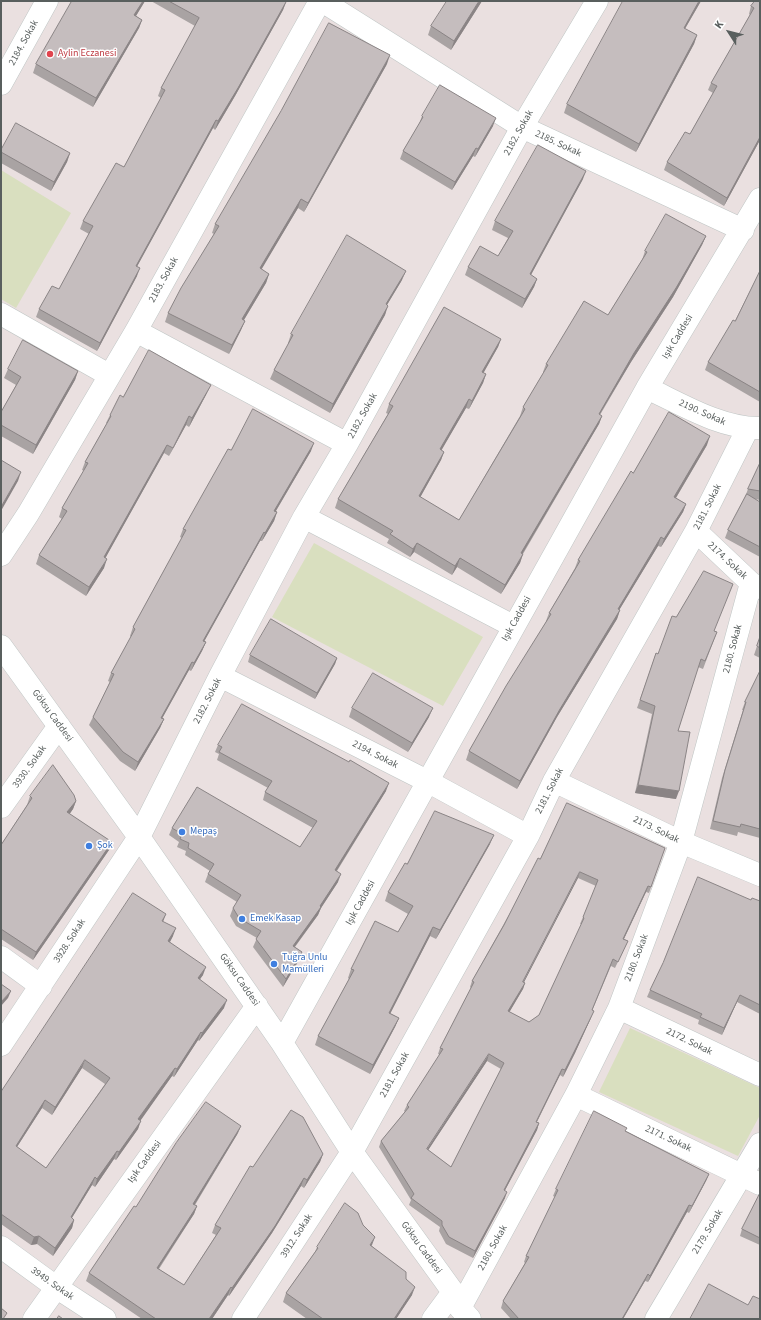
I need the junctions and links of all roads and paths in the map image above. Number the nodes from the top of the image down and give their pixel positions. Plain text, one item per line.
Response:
1 (47, 1) edge
2 (321, 1) edge
3 (587, 4) edge
4 (1, 84) edge
5 (522, 127) junction
6 (760, 200) edge
7 (743, 230) junction
8 (1, 314) edge
9 (136, 330) junction
10 (109, 375) junction
11 (647, 388) junction
12 (754, 428) edge
13 (347, 444) junction
14 (304, 517) junction
15 (696, 531) junction
16 (1, 555) edge
17 (756, 586) edge
18 (513, 626) junction
19 (1, 646) edge
20 (220, 676) junction
21 (59, 726) junction
22 (427, 781) junction
23 (554, 781) junction
24 (1, 807) edge
25 (528, 836) junction
26 (139, 837) junction
27 (681, 842) junction
28 (760, 874) edge
29 (1, 957) edge
30 (41, 986) junction
31 (257, 1006) junction
32 (619, 1008) junction
33 (282, 1043) junction
34 (1, 1045) edge
35 (760, 1075) edge
36 (576, 1095) junction
37 (760, 1144) edge
38 (352, 1152) junction
39 (751, 1179) edge
40 (1, 1247) edge
41 (56, 1287) junction
42 (461, 1306) edge
43 (34, 1319) edge
44 (105, 1319) edge
45 (243, 1319) edge
46 (433, 1319) edge
47 (656, 1319) edge

1 - 4 street, 2184. Sokak
2 - 5 street, 2185. Sokak
2 - 9 street, 2183. Sokak
3 - 5 street, 2182. Sokak
5 - 7 street, 2185. Sokak
5 - 13 street, 2182. Sokak
6 - 7 street, Işık Caddesi
7 - 11 street, Işık Caddesi
8 - 10 street
9 - 10 street, 2183. Sokak
9 - 13 street
10 - 16 street, 2183. Sokak
11 - 12 street, 2190. Sokak
11 - 18 street, Işık Caddesi
12 - 15 street, 2181. Sokak
13 - 14 street, 2182. Sokak
14 - 18 street
14 - 20 street, 2182. Sokak
15 - 17 street, 2174. Sokak
15 - 23 street, 2181. Sokak
17 - 27 street, 2180. Sokak
18 - 22 street, Işık Caddesi
19 - 21 street, Göksu Caddesi
20 - 22 street, 2194. Sokak
20 - 26 street, 2182. Sokak
21 - 24 street, 3930. Sokak
21 - 26 street, Göksu Caddesi
22 - 25 street, 2194. Sokak
22 - 33 street, Işık Caddesi
23 - 25 street, 2181. Sokak
23 - 27 street, 2173. Sokak
25 - 38 street, 2181. Sokak
26 - 30 street, 3928. Sokak
26 - 31 street, Göksu Caddesi
27 - 28 street, 2173. Sokak
27 - 32 street, 2180. Sokak
29 - 30 street
30 - 34 street, 3928. Sokak
31 - 33 street, Göksu Caddesi
31 - 41 street, Işık Caddesi
32 - 35 street, 2172. Sokak
32 - 36 street, 2180. Sokak
33 - 38 street, Göksu Caddesi
36 - 39 street, 2171. Sokak
36 - 42 street, 2180. Sokak
37 - 39 street, 2179. Sokak
38 - 42 street, Göksu Caddesi
38 - 45 street, 3912. Sokak
39 - 47 street, 2179. Sokak
40 - 41 street, 3949. Sokak
41 - 43 street, Işık Caddesi
41 - 44 street, 3949. Sokak
42 - 46 street, 2180. Sokak

